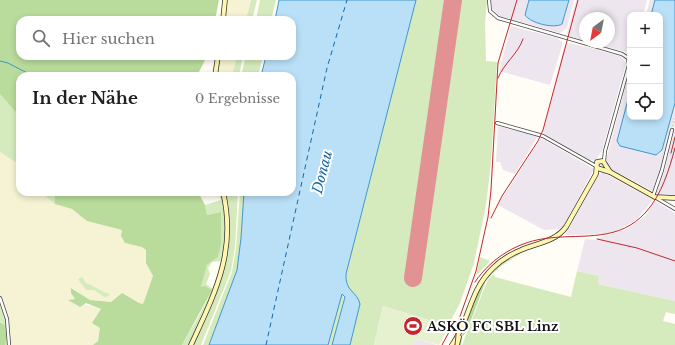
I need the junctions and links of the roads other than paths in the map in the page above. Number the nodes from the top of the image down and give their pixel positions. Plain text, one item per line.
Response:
1 (225, 0) edge
2 (489, 0) edge
3 (223, 16) edge
4 (217, 60) edge
5 (216, 72) edge
6 (497, 123) dead end
7 (672, 130) dead end
8 (605, 151) junction
9 (599, 165) junction
10 (224, 196) edge
11 (655, 196) junction
12 (675, 198) edge
13 (675, 209) edge
14 (0, 298) edge
15 (460, 332) junction
16 (9, 345) edge
17 (192, 345) edge
18 (452, 345) edge
19 (457, 345) edge

1 - 3 street
2 - 8 street
4 - 5 street
6 - 9 street
7 - 11 street
8 - 9 street
8 - 9 street
9 - 11 street
9 - 15 street
10 - 17 street
11 - 12 street
11 - 13 street
14 - 16 street
15 - 18 street
15 - 19 street

